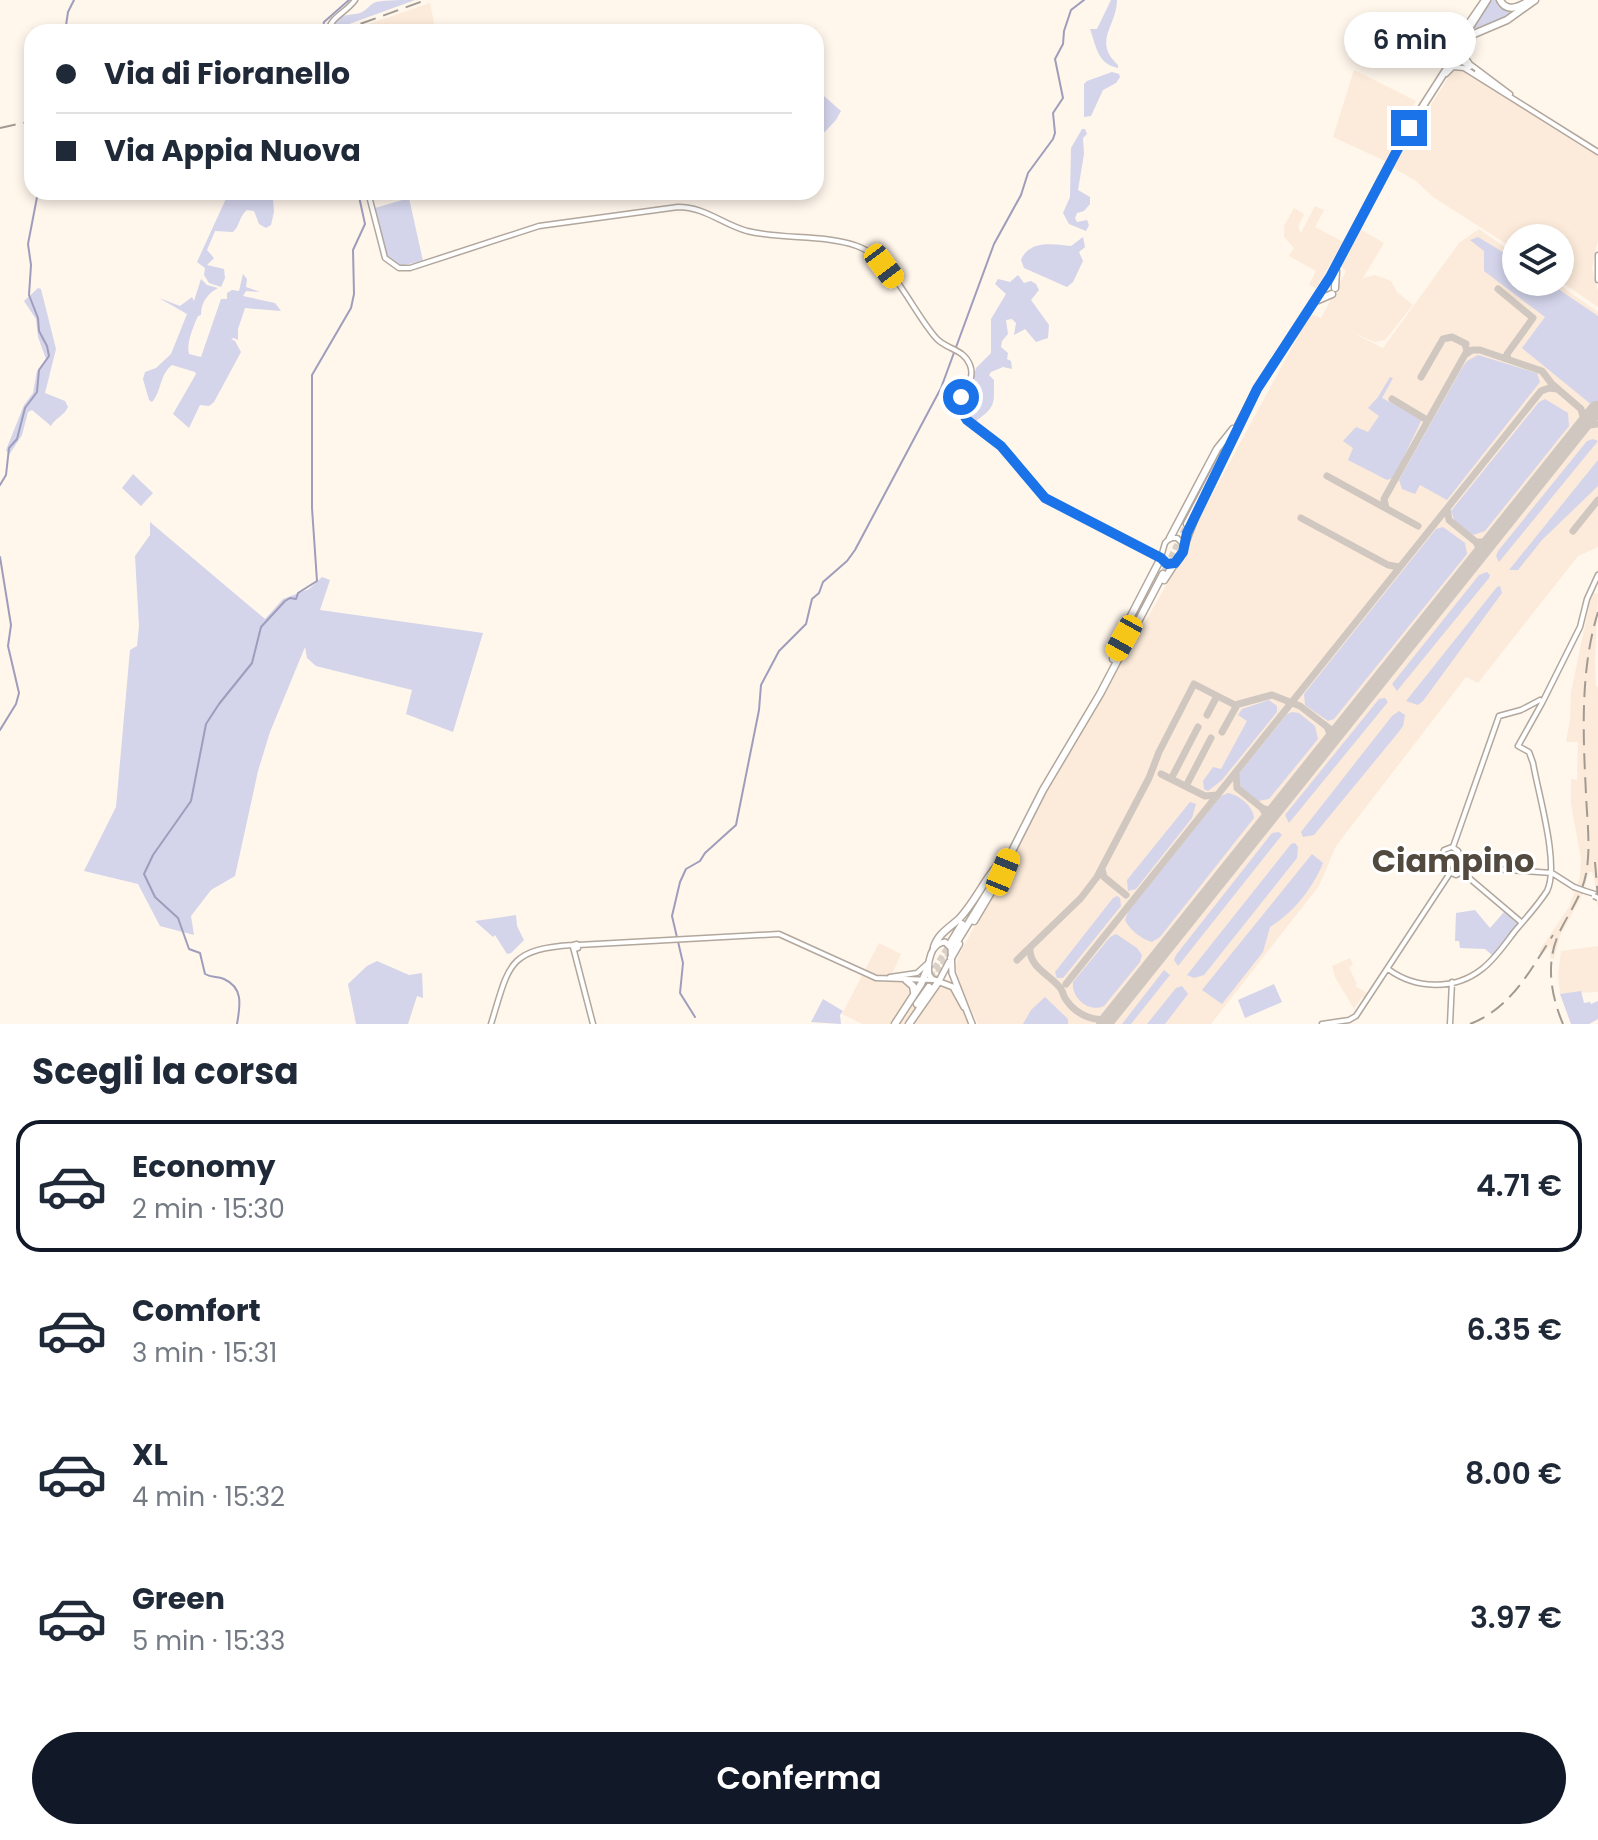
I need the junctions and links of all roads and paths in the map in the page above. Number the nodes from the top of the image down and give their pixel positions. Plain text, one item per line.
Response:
1 (355, 0) edge
2 (1486, 0) edge
3 (1500, 0) edge
4 (1533, 0) edge
5 (1500, 23) junction
6 (330, 24) edge
7 (1455, 42) tunnel mouth
8 (1457, 58) dead end
9 (1507, 94) junction
10 (1519, 100) junction
11 (1409, 128) junction
12 (1598, 152) edge
13 (370, 200) edge
14 (1343, 252) junction
15 (1598, 255) edge
16 (1598, 280) edge
17 (1308, 311) junction
18 (1235, 428) junction
19 (1186, 523) tunnel mouth
20 (1170, 538) junction
21 (1184, 546) junction
22 (1161, 554) junction
23 (1175, 563) junction
24 (1161, 573) tunnel mouth
25 (1598, 575) edge
26 (1114, 661) junction
27 (1540, 702) junction
28 (1453, 847) junction
29 (1007, 857) junction
30 (1463, 870) junction
31 (1450, 873) junction
32 (1552, 873) junction
33 (1593, 894) edge
34 (1522, 923) junction
35 (953, 944) tunnel mouth
36 (934, 947) junction
37 (575, 948) junction
38 (951, 958) junction
39 (928, 964) junction
40 (1388, 969) junction
41 (884, 979) junction
42 (906, 980) junction
43 (937, 981) junction
44 (1452, 982) junction
45 (925, 984) junction
46 (909, 1004) junction
47 (964, 1007) junction
48 (491, 1024) edge
49 (593, 1024) edge
50 (902, 1024) edge
51 (972, 1024) edge
52 (1322, 1024) edge
53 (1450, 1024) edge

1 - 6 street
2 - 7 street
2 - 18 main road
3 - 4 main road
4 - 5 main road
5 - 10 street
5 - 11 main road
8 - 9 street
9 - 10 street
9 - 11 street
10 - 12 street
11 - 14 main road
13 - 22 street
14 - 17 main road
14 - 17 main road
15 - 16 street
17 - 18 main road
18 - 19 main road
18 - 20 main road
18 - 21 main road
20 - 21 street
20 - 22 street
21 - 23 street
22 - 23 street
22 - 26 main road
23 - 26 main road
24 - 26 main road
25 - 27 street
26 - 29 main road
27 - 28 street
27 - 32 street
28 - 30 street
28 - 31 street
29 - 35 main road
29 - 36 main road
29 - 38 main road
30 - 31 street
30 - 32 street
30 - 34 street
31 - 40 street
32 - 33 street, bridge
32 - 34 street
34 - 44 street
36 - 38 main road
36 - 39 main road
37 - 41 street
37 - 48 street
37 - 49 street
38 - 43 main road
38 - 47 main road
39 - 41 street
39 - 43 main road
39 - 45 main road
40 - 44 street
40 - 52 street
41 - 42 street
42 - 45 street
42 - 46 main road
43 - 45 street
43 - 47 main road
43 - 50 main road
44 - 53 street
45 - 46 main road
45 - 50 main road
46 - 50 main road
47 - 51 main road

